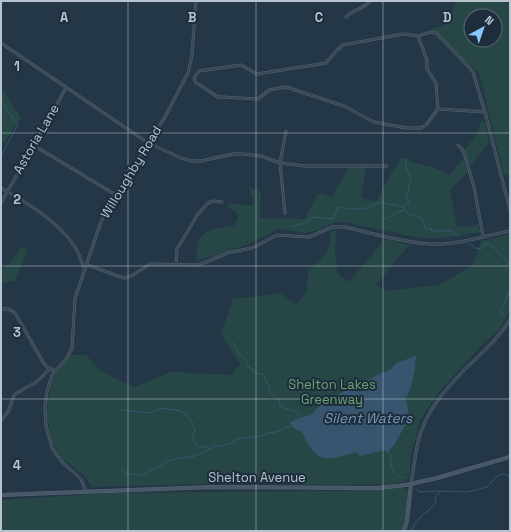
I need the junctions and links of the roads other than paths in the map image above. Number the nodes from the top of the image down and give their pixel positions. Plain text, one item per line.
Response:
1 (196, 1) edge
2 (370, 1) edge
3 (346, 17) dead end
4 (418, 36) junction
5 (1, 43) edge
6 (66, 88) junction
7 (438, 109) junction
8 (486, 112) junction
9 (286, 131) dead end
10 (148, 143) junction
11 (33, 145) junction
12 (458, 145) dead end
13 (280, 163) junction
14 (387, 166) dead end
15 (1, 188) edge
16 (7, 191) junction
17 (116, 195) junction
18 (222, 202) dead end
19 (1, 203) edge
20 (510, 210) edge
21 (285, 213) dead end
22 (510, 231) edge
23 (483, 236) junction
24 (81, 260) junction
25 (88, 263) junction
26 (176, 265) junction
27 (85, 270) junction
28 (1, 309) edge
29 (510, 319) edge
30 (50, 369) junction
31 (55, 371) junction
32 (1, 421) edge
33 (510, 457) edge
34 (411, 484) junction
35 (86, 492) junction
36 (1, 495) edge
37 (404, 531) edge

1 - 10 street, Willoughby Road
2 - 3 street
4 - 7 street
4 - 7 street
4 - 8 street
5 - 6 street
6 - 10 street
6 - 11 street, Astoria Lane
7 - 8 street
8 - 20 street
9 - 13 street
10 - 13 street
10 - 17 street, Willoughby Road
11 - 16 street, Astoria Lane
11 - 17 street
12 - 23 street
13 - 14 street
13 - 21 street
15 - 16 street
16 - 19 street, Astoria Lane
16 - 24 street
17 - 25 street, Willoughby Road
18 - 26 street
22 - 23 street
23 - 26 street
24 - 25 street
24 - 27 street
25 - 26 street
25 - 27 street, Willoughby Road
27 - 31 street, Willoughby Road
28 - 30 street
29 - 34 street
30 - 31 street
30 - 32 street
31 - 35 street, Willoughby Road
33 - 34 main road, Shelton Avenue
34 - 35 main road, Shelton Avenue
34 - 37 main road
35 - 36 main road, Shelton Avenue

